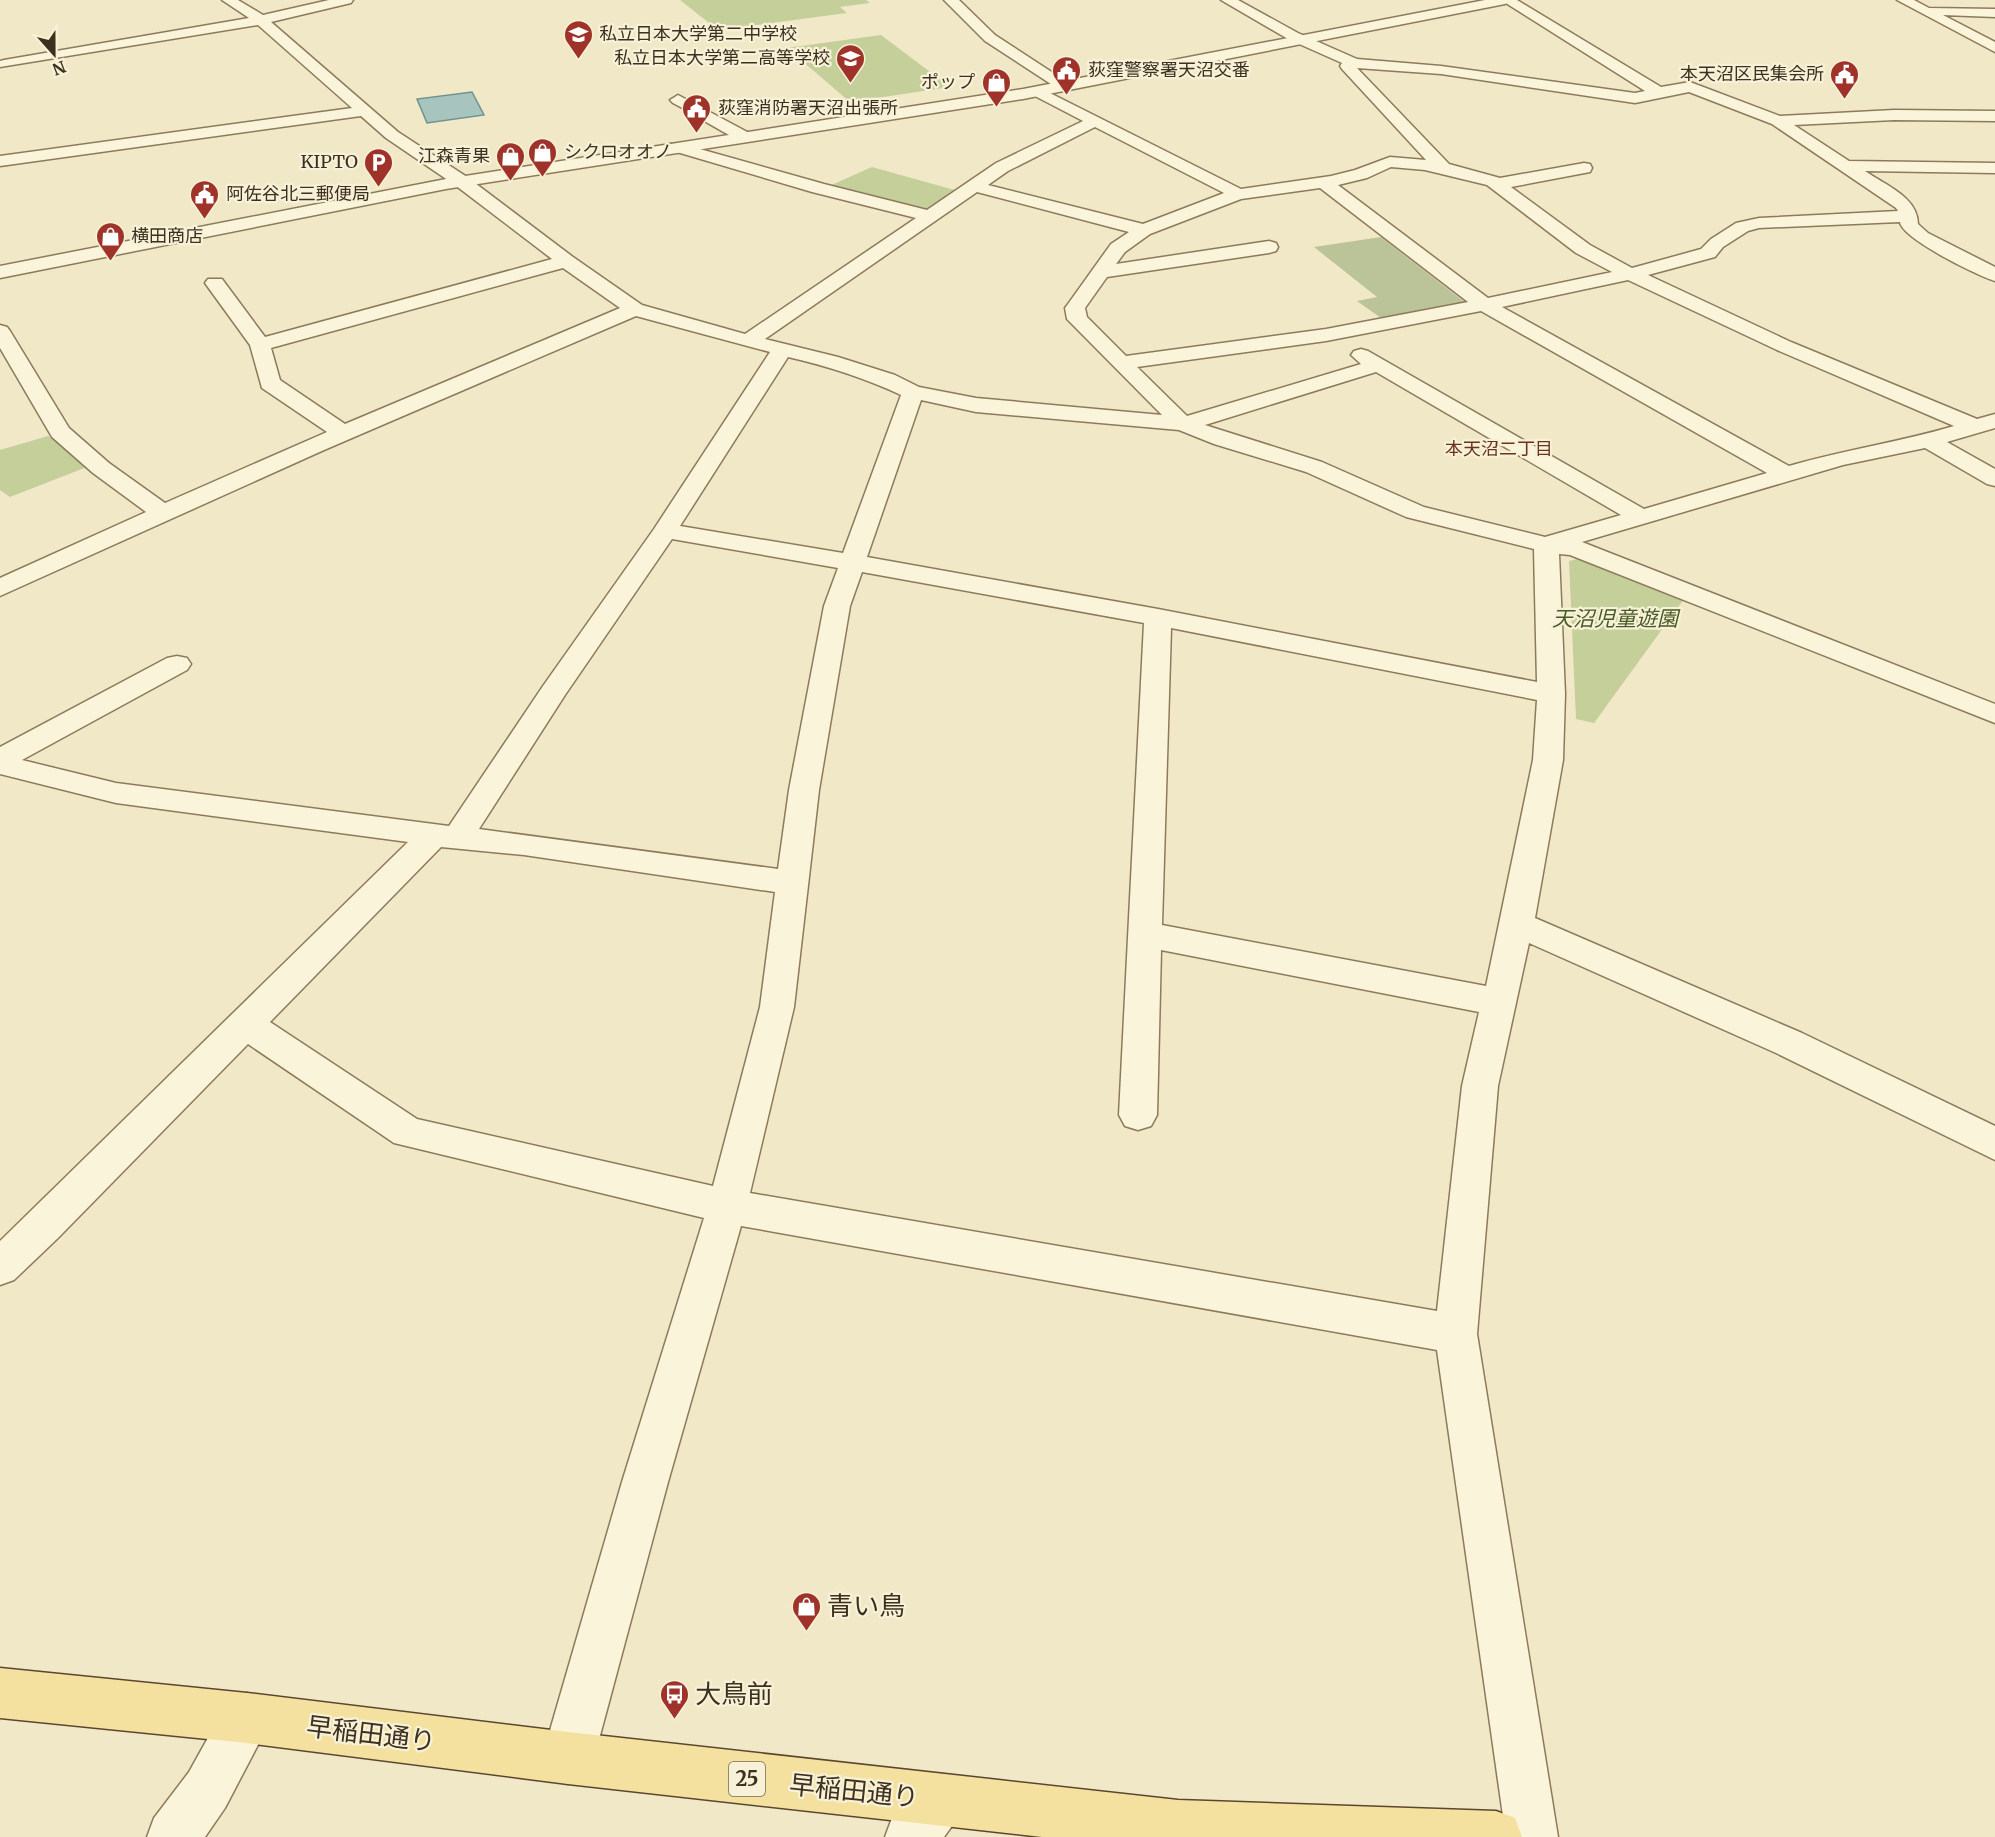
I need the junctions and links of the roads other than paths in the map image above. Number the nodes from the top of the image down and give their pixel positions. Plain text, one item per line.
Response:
1 (229, 0) edge
2 (346, 0) edge
3 (951, 0) edge
4 (1228, 0) edge
5 (1506, 0) edge
6 (1904, 0) edge
7 (1924, 11) junction
8 (1995, 13) edge
9 (261, 20) junction
10 (1303, 39) junction
11 (1995, 48) edge
12 (1354, 63) junction
13 (1, 66) edge
14 (1065, 87) junction
15 (1038, 92) junction
16 (1658, 92) junction
17 (678, 100) dead end
18 (365, 111) junction
19 (1995, 116) edge
20 (1096, 121) junction
21 (1778, 121) junction
22 (746, 137) junction
23 (676, 147) junction
24 (0, 161) edge
25 (1846, 166) junction
26 (1584, 168) dead end
27 (1995, 168) edge
28 (1444, 169) junction
29 (461, 181) junction
30 (1324, 183) junction
31 (1497, 184) junction
32 (973, 186) junction
33 (1238, 194) junction
34 (930, 216) junction
35 (1909, 216) junction
36 (1144, 230) junction
37 (1269, 247) dead end
38 (566, 261) junction
39 (0, 272) edge
40 (1101, 272) junction
41 (1630, 274) junction
42 (1995, 275) edge
43 (215, 283) dead end
44 (1484, 305) junction
45 (635, 309) junction
46 (0, 331) edge
47 (1326, 334) junction
48 (748, 341) junction
49 (260, 345) junction
50 (782, 350) junction
51 (1121, 363) junction
52 (1378, 365) junction
53 (913, 392) junction
54 (1183, 424) junction
55 (1986, 424) edge
56 (343, 434) junction
57 (1928, 441) junction
58 (1786, 474) junction
59 (1995, 479) edge
60 (162, 512) junction
61 (1639, 516) junction
62 (665, 531) junction
63 (1546, 545) junction
64 (853, 561) junction
65 (0, 588) edge
66 (1158, 617) junction
67 (177, 664) dead end
68 (1551, 694) junction
69 (1995, 714) edge
70 (0, 759) edge
71 (0, 764) edge
72 (446, 836) junction
73 (793, 883) junction
74 (1517, 924) junction
75 (1145, 934) junction
76 (1499, 1002) junction
77 (246, 1024) junction
78 (1137, 1115) dead end
79 (1995, 1144) edge
80 (727, 1206) junction
81 (0, 1267) edge
82 (1456, 1334) junction
83 (0, 1693) edge
84 (247, 1718) junction
85 (568, 1758) junction
86 (925, 1819) edge
87 (1181, 1831) edge
88 (173, 1837) edge
89 (1496, 1837) edge
90 (1532, 1837) edge

1 - 9 street
2 - 9 street
3 - 14 street
4 - 10 street
5 - 10 street
5 - 16 street
6 - 7 street
7 - 8 street
7 - 11 street
9 - 13 street
9 - 18 street
10 - 12 street
10 - 14 street
12 - 16 street
12 - 28 street
14 - 15 street
15 - 20 street
15 - 22 street
16 - 21 street
17 - 22 street
18 - 24 street
18 - 29 street
19 - 21 street
20 - 32 street
20 - 33 street
21 - 25 street
22 - 23 street
23 - 29 street
23 - 34 street
25 - 27 street
25 - 35 street
26 - 31 street
28 - 30 street
28 - 31 street
29 - 38 street
29 - 39 street
30 - 33 street
30 - 44 street
31 - 41 street
32 - 34 street
32 - 36 street
33 - 36 street
34 - 48 street
35 - 41 street
35 - 42 street
36 - 40 street
37 - 40 street
38 - 45 street
38 - 49 street
40 - 51 street
41 - 44 street
41 - 55 street
43 - 49 street
44 - 47 street
44 - 58 street
45 - 48 street
45 - 56 street
46 - 60 street
47 - 51 street
47 - 52 street
48 - 50 street
49 - 56 street
50 - 53 street
50 - 62 street
51 - 54 street
52 - 54 street
52 - 61 street
53 - 54 street
53 - 64 street
54 - 63 street
55 - 57 street
56 - 60 street
57 - 58 street
57 - 59 street
58 - 61 street
60 - 65 street
61 - 63 street
62 - 64 street
62 - 72 street
63 - 68 street
63 - 69 street
64 - 66 street
64 - 73 street
66 - 68 street
66 - 75 street
67 - 70 street
68 - 74 street
71 - 72 street
72 - 73 street
72 - 77 street
73 - 80 street
74 - 76 street
74 - 79 street
75 - 76 street
75 - 78 street
76 - 82 street
77 - 80 street
77 - 81 street
80 - 82 street
80 - 85 street
82 - 90 street
83 - 84 main road, 早稲田通り / 25
84 - 85 main road, 早稲田通り / 25
84 - 88 street
85 - 86 main road, 早稲田通り / 25
86 - 87 main road, 早稲田通り / 25
87 - 89 main road, 早稲田通り / 25

